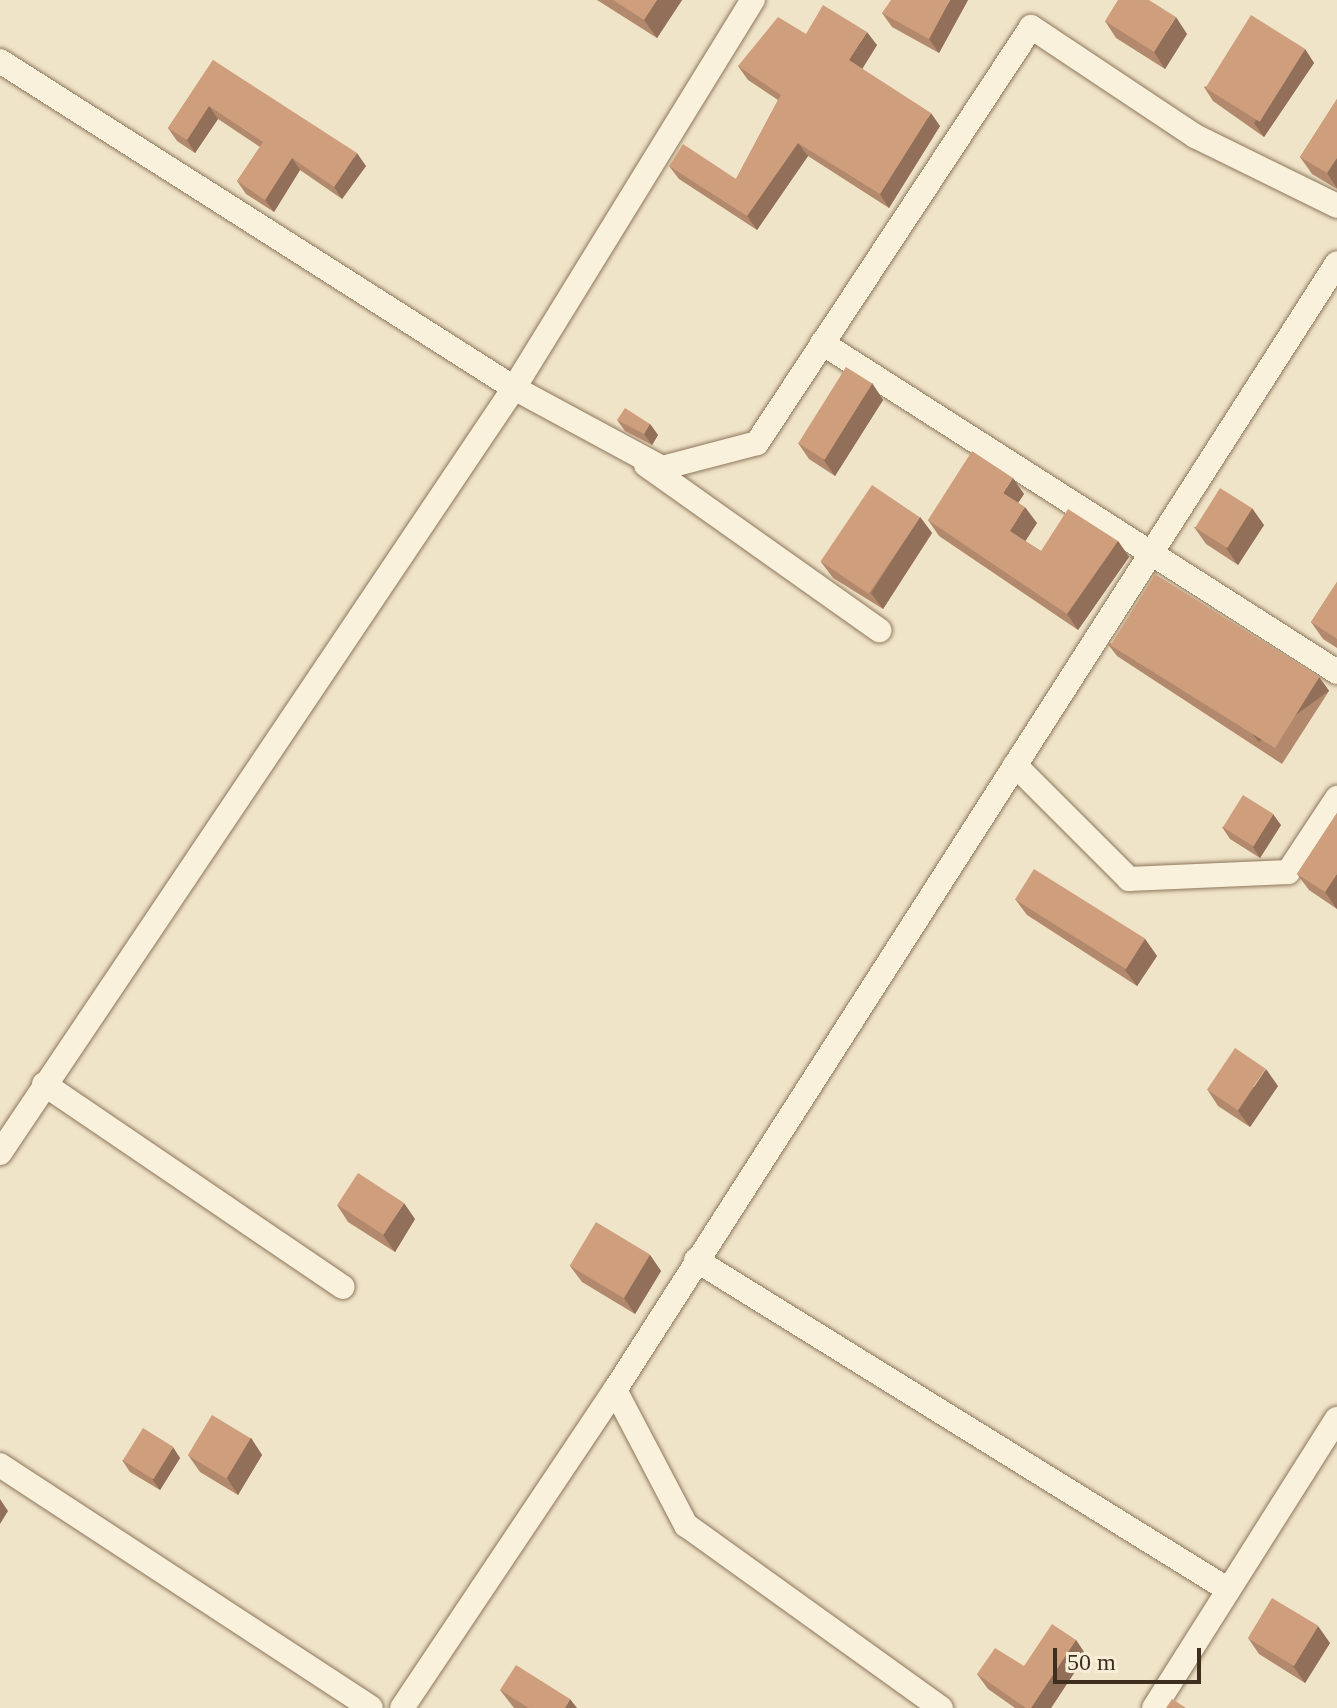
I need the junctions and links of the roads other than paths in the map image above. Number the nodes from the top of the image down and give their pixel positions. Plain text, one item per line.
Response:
1 (753, 0) edge
2 (0, 61) edge
3 (1337, 206) edge
4 (1337, 263) edge
5 (822, 343) junction
6 (514, 388) junction
7 (618, 445) junction
8 (1153, 551) junction
9 (879, 630) dead end
10 (1337, 672) edge
11 (1015, 765) junction
12 (1337, 798) edge
13 (44, 1084) junction
14 (0, 1153) edge
15 (696, 1260) junction
16 (343, 1287) dead end
17 (615, 1390) junction
18 (1337, 1419) edge
19 (0, 1465) edge
20 (1227, 1589) junction
21 (371, 1708) edge
22 (402, 1708) edge
23 (941, 1708) edge
24 (1154, 1708) edge

1 - 6 street
2 - 6 street
3 - 5 street
4 - 8 street
5 - 7 street
5 - 8 street
6 - 7 street
6 - 13 street
7 - 9 street
8 - 10 street
8 - 11 street
11 - 12 street
11 - 15 street
13 - 14 street
13 - 16 street
15 - 17 street
15 - 20 street
17 - 22 street
17 - 23 street
18 - 20 street
19 - 21 street
20 - 24 street

